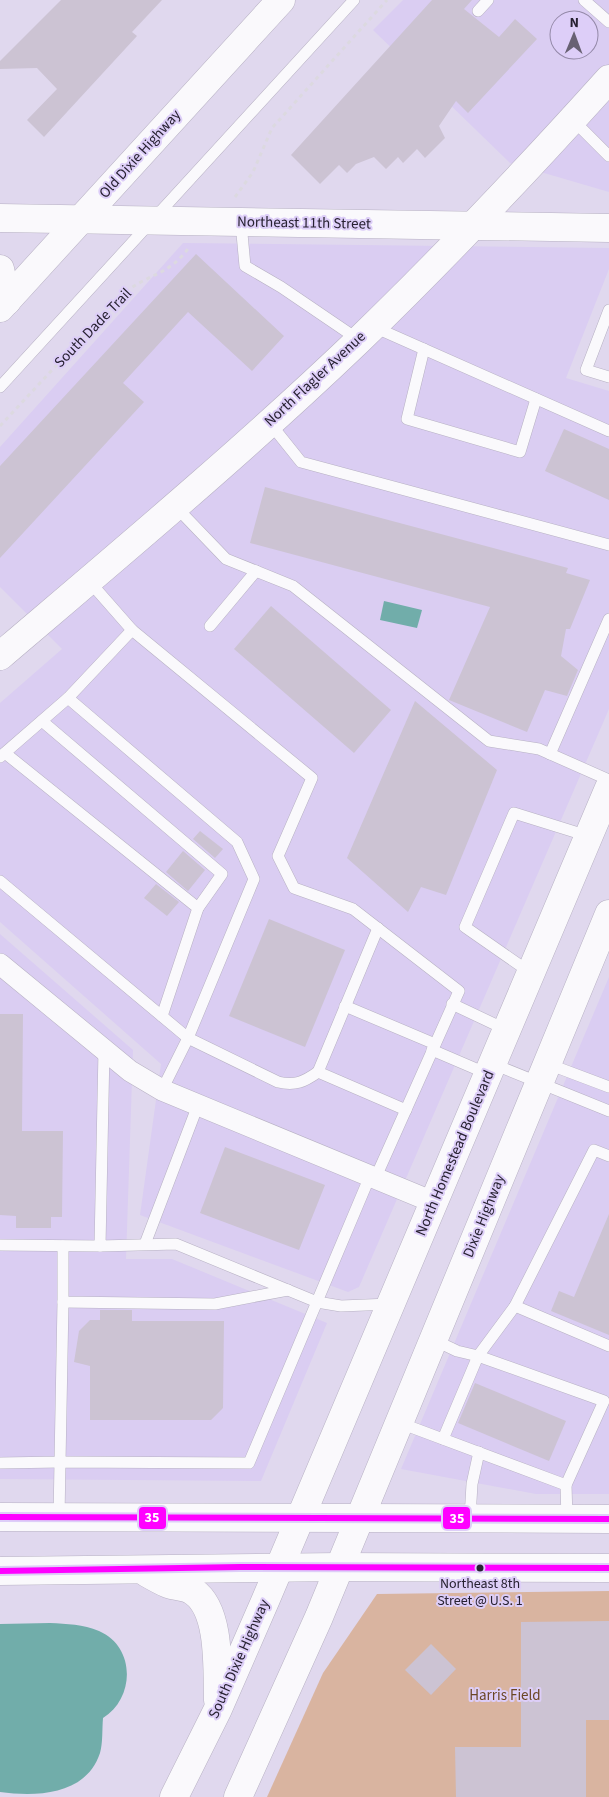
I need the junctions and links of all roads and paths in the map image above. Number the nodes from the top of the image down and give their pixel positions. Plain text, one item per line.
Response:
1 (281, 0) edge
2 (354, 0) edge
3 (387, 0) edge
4 (488, 0) edge
5 (584, 0) edge
6 (478, 10) dead end
7 (609, 22) edge
8 (609, 79) edge
9 (572, 119) junction
10 (609, 156) edge
11 (238, 211) junction
12 (0, 218) edge
13 (80, 220) junction
14 (152, 222) junction
15 (474, 225) junction
16 (609, 228) edge
17 (193, 241) dead end
18 (0, 269) edge
19 (3, 305) edge
20 (609, 310) edge
21 (365, 333) junction
22 (424, 349) junction
23 (609, 377) edge
24 (0, 387) edge
25 (536, 399) junction
26 (269, 422) junction
27 (0, 426) edge
28 (609, 431) edge
29 (176, 507) junction
30 (609, 545) edge
31 (256, 571) junction
32 (89, 581) junction
33 (609, 620) edge
34 (210, 626) dead end
35 (132, 630) junction
36 (605, 638) edge
37 (0, 656) edge
38 (68, 698) junction
39 (42, 721) junction
40 (550, 754) junction
41 (2, 755) edge
42 (609, 780) edge
43 (609, 788) edge
44 (588, 836) junction
45 (0, 881) edge
46 (198, 908) junction
47 (609, 914) edge
48 (378, 928) junction
49 (2, 967) edge
50 (531, 973) junction
51 (452, 1004) junction
52 (345, 1006) junction
53 (162, 1016) junction
54 (508, 1030) junction
55 (188, 1038) junction
56 (434, 1047) junction
57 (104, 1050) junction
58 (491, 1070) junction
59 (318, 1072) junction
60 (542, 1073) junction
61 (609, 1088) edge
62 (162, 1090) junction
63 (198, 1105) junction
64 (406, 1110) junction
65 (609, 1111) edge
66 (609, 1156) edge
67 (373, 1177) junction
68 (434, 1202) junction
69 (145, 1244) junction
70 (0, 1245) edge
71 (63, 1246) junction
72 (100, 1246) junction
73 (288, 1290) junction
74 (63, 1302) junction
75 (316, 1302) junction
76 (390, 1304) junction
77 (515, 1306) junction
78 (434, 1340) junction
79 (609, 1346) edge
80 (478, 1356) junction
81 (400, 1423) junction
82 (443, 1439) junction
83 (479, 1452) junction
84 (60, 1462) junction
85 (0, 1463) edge
86 (566, 1485) junction
87 (0, 1518) edge
88 (59, 1518) junction
89 (300, 1518) junction
90 (360, 1518) junction
91 (470, 1518) junction
92 (567, 1519) junction
93 (609, 1519) edge
94 (279, 1567) junction
95 (339, 1567) junction
96 (609, 1568) edge
97 (139, 1569) junction
98 (0, 1571) edge
99 (218, 1708) junction
100 (174, 1797) edge
101 (238, 1797) edge

1 - 13 main road, Old Dixie Highway
2 - 14 lane
3 - 11 path
4 - 6 lane
5 - 7 lane
8 - 9 main road, North Flagler Avenue
9 - 10 lane
9 - 15 main road, North Flagler Avenue
11 - 14 main road, Northeast 11th Street
11 - 15 main road, Northeast 11th Street
11 - 21 lane
12 - 13 main road, Northeast 11th Street
13 - 14 main road, Northeast 11th Street
13 - 19 main road, Old Dixie Highway
14 - 24 lane
15 - 16 main road, Northeast 11th Street
15 - 21 main road, North Flagler Avenue
17 - 27 path, South Dade Trail
18 - 19 main road
20 - 23 lane
21 - 22 lane
21 - 26 main road, North Flagler Avenue
22 - 25 lane
22 - 25 lane
25 - 28 lane
26 - 29 main road, North Flagler Avenue
26 - 30 lane
29 - 31 lane
29 - 32 main road, North Flagler Avenue
31 - 34 lane
31 - 40 lane
32 - 35 lane
32 - 37 main road, North Flagler Avenue
33 - 36 lane
35 - 38 lane
35 - 48 lane
36 - 40 lane
38 - 39 lane
38 - 55 lane
39 - 41 lane
39 - 46 lane
40 - 42 lane
41 - 46 lane
43 - 44 main road, North Homestead Boulevard
44 - 50 main road, North Homestead Boulevard
44 - 50 lane
45 - 53 lane
46 - 53 lane
47 - 60 main road, Dixie Highway
48 - 51 lane
48 - 52 lane
49 - 57 street
50 - 54 main road, North Homestead Boulevard
51 - 54 lane
51 - 56 lane
52 - 56 lane
52 - 59 lane
53 - 55 lane
54 - 58 main road, North Homestead Boulevard
55 - 59 lane
55 - 62 lane
56 - 58 lane
56 - 64 lane
57 - 62 street
57 - 72 lane
58 - 60 lane
58 - 68 main road, North Homestead Boulevard
59 - 64 lane
60 - 61 lane
60 - 65 lane
60 - 78 main road, Dixie Highway
62 - 63 street
63 - 67 street
63 - 69 lane
64 - 67 lane
66 - 77 lane
67 - 68 street
67 - 75 lane
68 - 76 main road, North Homestead Boulevard
69 - 72 lane
69 - 73 lane
70 - 71 lane
71 - 72 lane
71 - 74 lane
73 - 74 lane
73 - 75 lane
74 - 84 lane
75 - 76 lane
75 - 84 lane
76 - 89 main road, North Homestead Boulevard
77 - 79 lane
77 - 80 lane
78 - 80 lane
78 - 81 main road, Dixie Highway
80 - 82 lane
80 - 86 lane
81 - 82 lane
81 - 90 main road, Dixie Highway
82 - 83 lane
83 - 86 lane
83 - 91 lane
84 - 85 lane
84 - 88 lane
86 - 92 lane
87 - 88 main road
88 - 89 main road
89 - 90 main road
89 - 94 main road, South Dixie Highway
90 - 91 main road
90 - 95 main road
91 - 92 main road
92 - 93 main road
94 - 95 main road
94 - 97 main road
94 - 99 main road, South Dixie Highway
95 - 96 main road
95 - 101 main road
97 - 98 main road
97 - 99 main road
99 - 100 main road, South Dixie Highway

